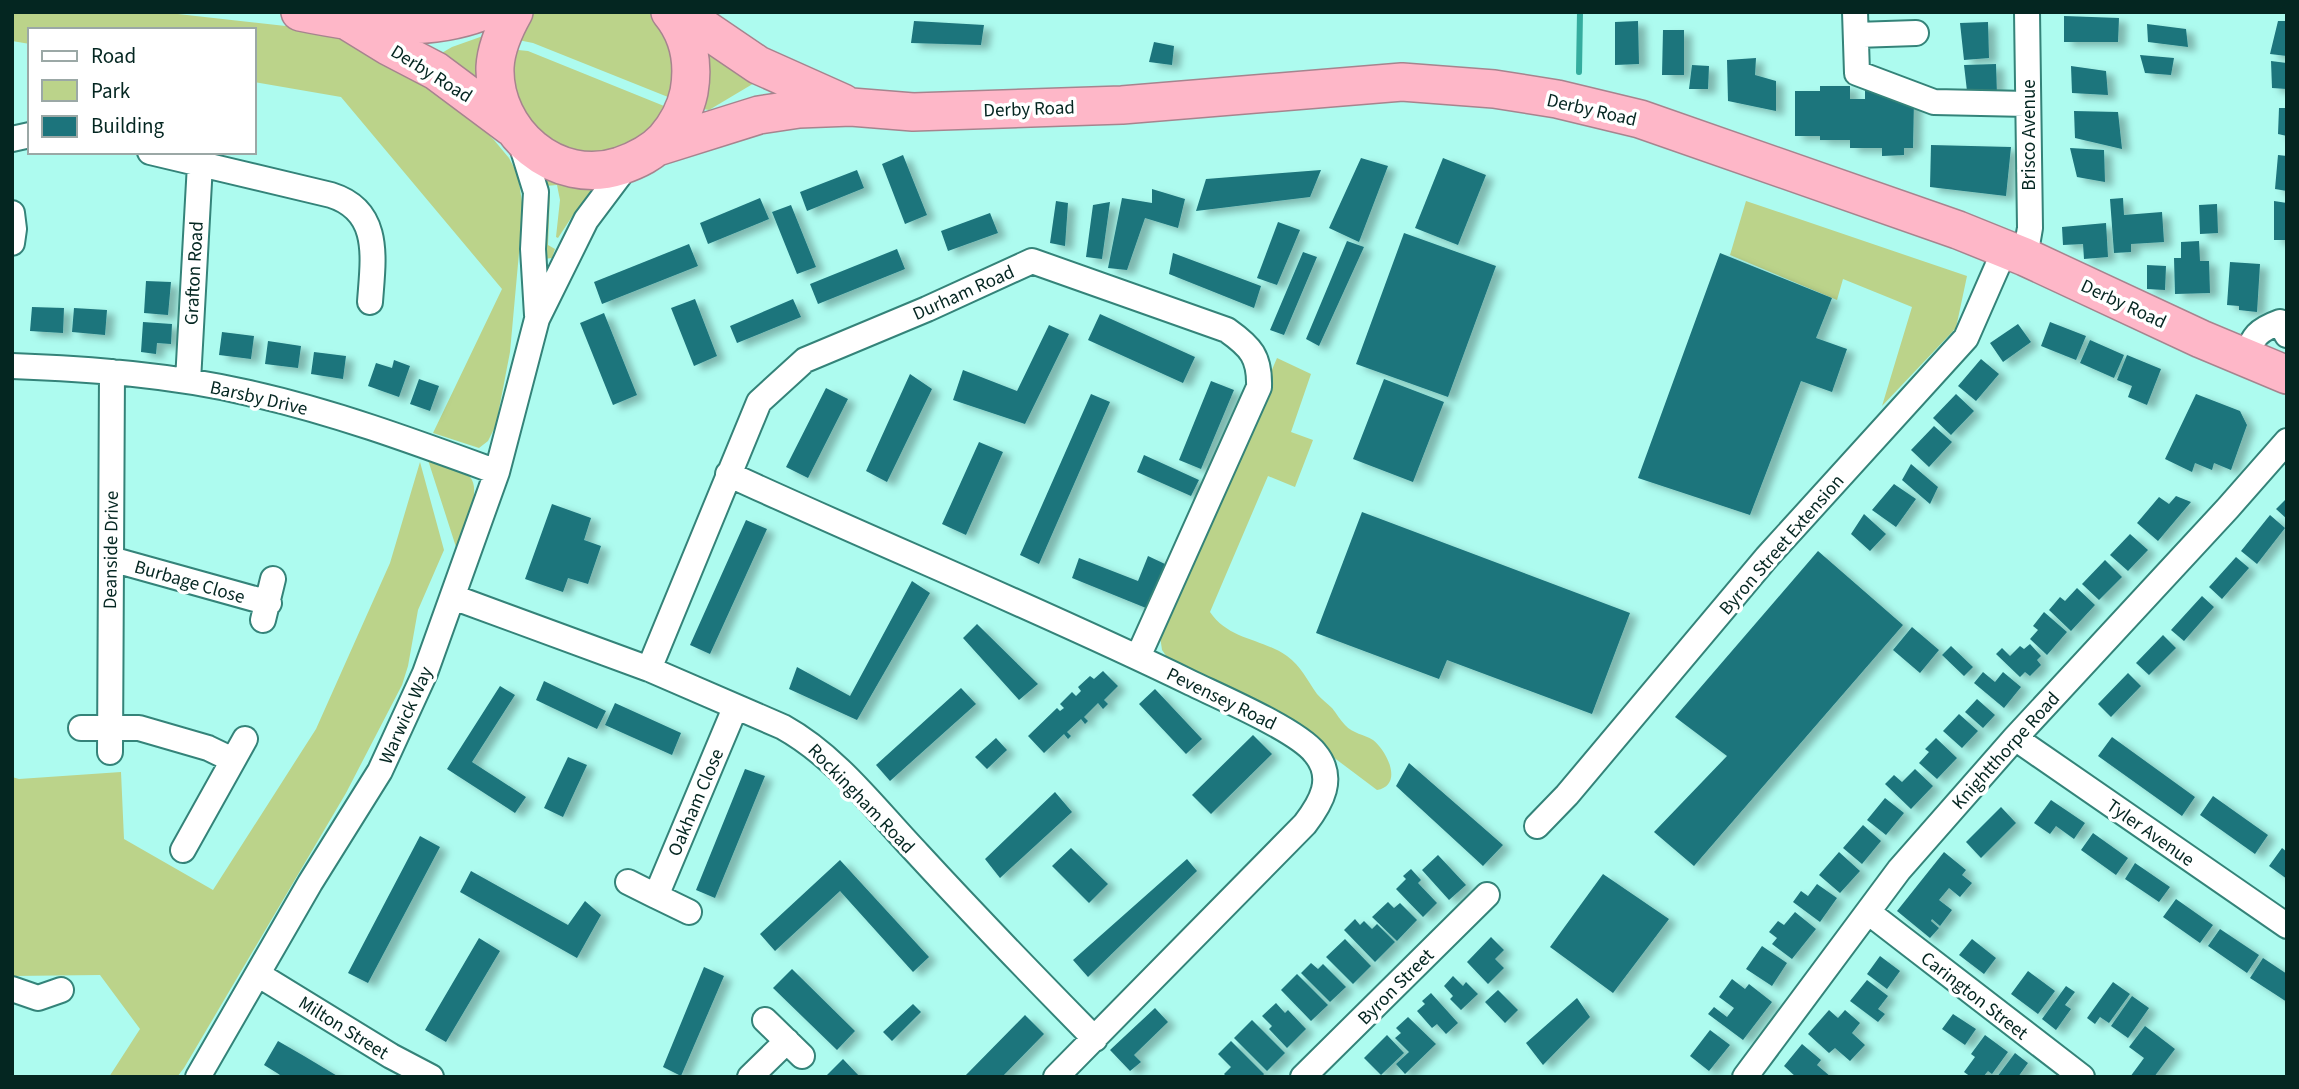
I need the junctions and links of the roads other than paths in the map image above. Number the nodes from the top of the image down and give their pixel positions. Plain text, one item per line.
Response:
1 (300, 12) edge
2 (481, 12) edge
3 (514, 12) edge
4 (670, 12) edge
5 (680, 12) edge
6 (2027, 12) edge
7 (349, 22) junction
8 (1856, 24) edge
9 (1916, 33) dead end
10 (2028, 104) junction
11 (851, 107) junction
12 (515, 132) junction
13 (158, 154) edge
14 (643, 155) junction
15 (200, 164) junction
16 (2015, 253) junction
17 (376, 291) dead end
18 (537, 319) junction
19 (2285, 320) edge
20 (2245, 358) junction
21 (12, 366) edge
22 (112, 372) junction
23 (2286, 374) edge
24 (188, 381) junction
25 (2287, 441) edge
26 (497, 472) junction
27 (728, 474) junction
28 (111, 559) junction
29 (453, 597) junction
30 (268, 601) dead end
31 (1138, 657) junction
32 (649, 669) junction
33 (734, 708) junction
34 (109, 727) junction
35 (81, 728) dead end
36 (2015, 738) junction
37 (110, 752) dead end
38 (1537, 826) dead end
39 (183, 850) dead end
40 (628, 882) dead end
41 (1487, 895) dead end
42 (656, 896) junction
43 (690, 912) dead end
44 (1868, 912) junction
45 (2287, 926) edge
46 (259, 975) junction
47 (12, 989) edge
48 (61, 990) dead end
49 (765, 1020) dead end
50 (1095, 1039) junction
51 (198, 1077) edge
52 (431, 1077) edge
53 (750, 1077) edge
54 (1056, 1077) edge
55 (1303, 1077) edge
56 (1745, 1077) edge
57 (2082, 1077) edge

1 - 7 highway, Derby Road
2 - 7 highway, Derby Road
3 - 12 highway
4 - 14 highway
5 - 11 highway, Derby Road
6 - 10 street, Brisco Avenue
7 - 12 highway, Derby Road
8 - 9 street
8 - 10 street
10 - 16 street, Brisco Avenue
11 - 14 highway, Derby Road
11 - 16 highway, Derby Road
12 - 14 highway, Derby Road
12 - 18 street, Warwick Way
13 - 15 street
14 - 18 street, Warwick Way
15 - 17 street
15 - 24 street, Grafton Road
16 - 20 highway, Derby Road
16 - 38 street, Byron Street Extension
18 - 26 street, Warwick Way
19 - 20 street
20 - 23 highway, Derby Road
21 - 22 street, Barsby Drive
22 - 24 street, Barsby Drive
22 - 28 street, Deanside Drive
24 - 26 street, Barsby Drive
25 - 36 street, Knightthorpe Road
26 - 29 street, Warwick Way
27 - 31 street, Pevensey Road
27 - 31 street, Durham Road
27 - 32 street, Durham Road
28 - 30 street, Burbage Close
28 - 34 street, Deanside Drive
29 - 32 street, Rockingham Road
29 - 46 street, Warwick Way
31 - 50 street, Pevensey Road
32 - 33 street, Rockingham Road
33 - 42 street, Oakham Close
33 - 50 street, Rockingham Road
34 - 35 street
34 - 37 street, Deanside Drive
34 - 39 street
36 - 44 street, Knightthorpe Road
36 - 45 street, Tyler Avenue
40 - 42 street
41 - 55 street, Byron Street
42 - 43 street
44 - 56 street, Knightthorpe Road
44 - 57 street, Carington Street
46 - 51 street, Warwick Way
46 - 52 street, Milton Street
47 - 48 street
49 - 53 street
50 - 54 street, Pevensey Road

